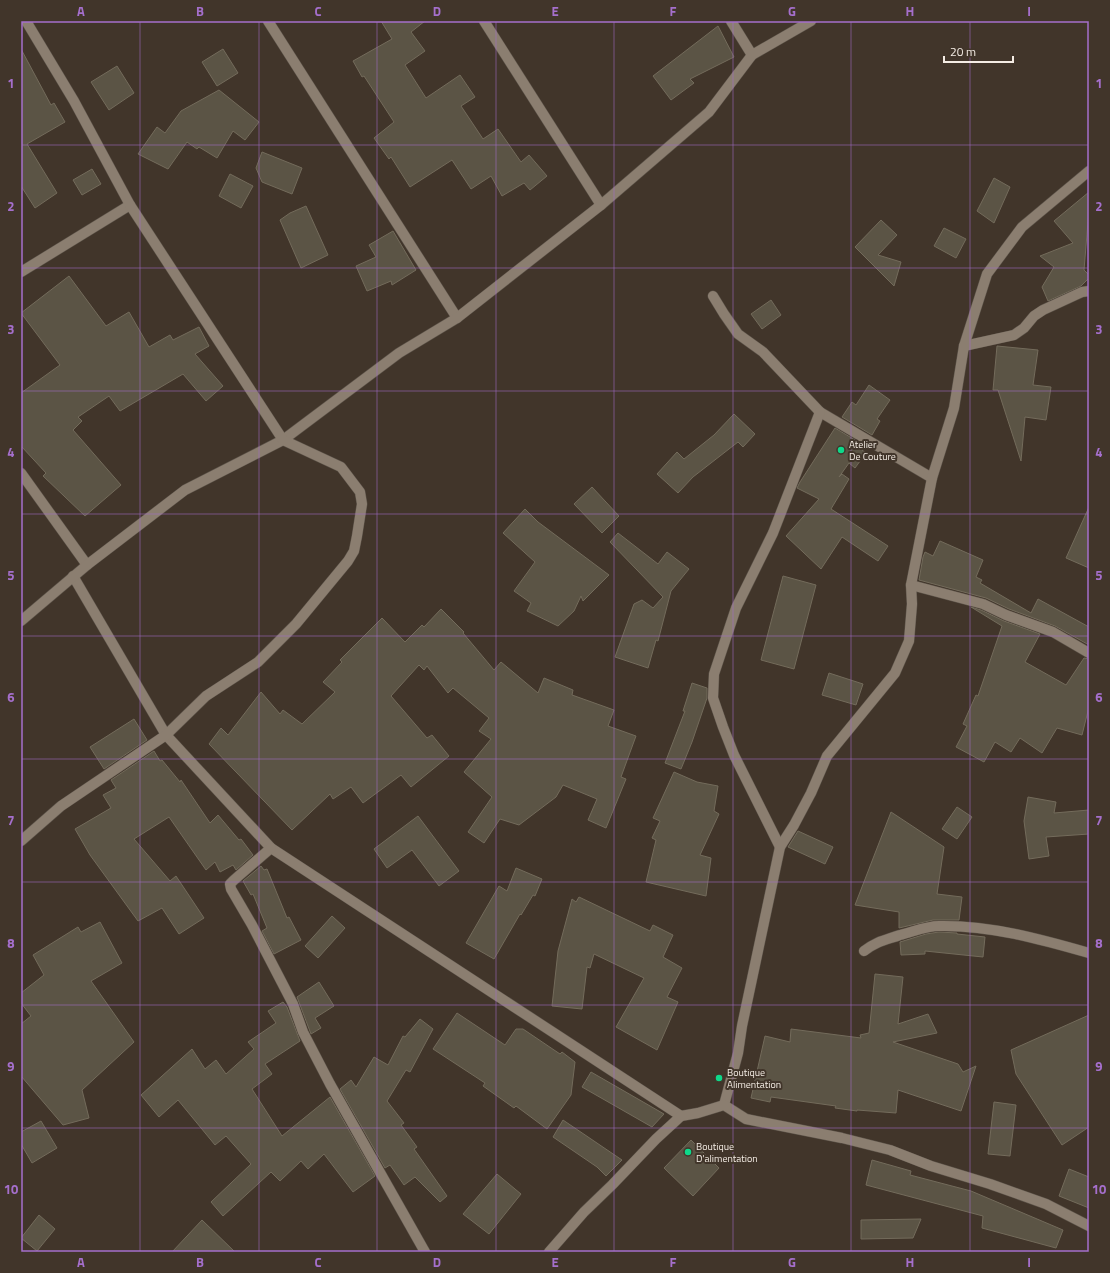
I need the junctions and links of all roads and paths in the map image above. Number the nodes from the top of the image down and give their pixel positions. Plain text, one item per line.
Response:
1 (26, 21) edge
2 (268, 21) edge
3 (484, 21) edge
4 (731, 21) edge
5 (811, 21) edge
6 (752, 55) junction
7 (1089, 171) edge
8 (130, 205) junction
9 (601, 205) junction
10 (21, 272) edge
11 (1089, 291) edge
12 (713, 296) dead end
13 (457, 318) junction
14 (964, 346) junction
15 (820, 412) junction
16 (284, 440) junction
17 (21, 473) edge
18 (932, 478) junction
19 (87, 565) junction
20 (73, 576) junction
21 (911, 585) junction
22 (21, 620) edge
23 (1089, 653) edge
24 (166, 735) junction
25 (21, 841) edge
26 (780, 847) junction
27 (271, 848) junction
28 (864, 951) dead end
29 (1089, 953) edge
30 (724, 1105) junction
31 (681, 1116) junction
32 (1089, 1226) edge
33 (425, 1252) edge
34 (549, 1252) edge

1 - 8 street
2 - 13 street
3 - 9 street
4 - 6 street
5 - 6 street
6 - 9 street
7 - 14 street
8 - 10 street
8 - 16 street
9 - 13 street
11 - 14 street
12 - 15 street
13 - 16 street
14 - 18 street
15 - 18 street
15 - 26 street
16 - 19 street
16 - 24 street
17 - 19 street
18 - 21 street
19 - 20 street
20 - 22 street
20 - 24 street
21 - 23 street
21 - 26 street
24 - 25 street
24 - 27 street
26 - 30 street
27 - 31 street
27 - 33 street
28 - 29 street
30 - 31 street
30 - 32 street
31 - 34 street

